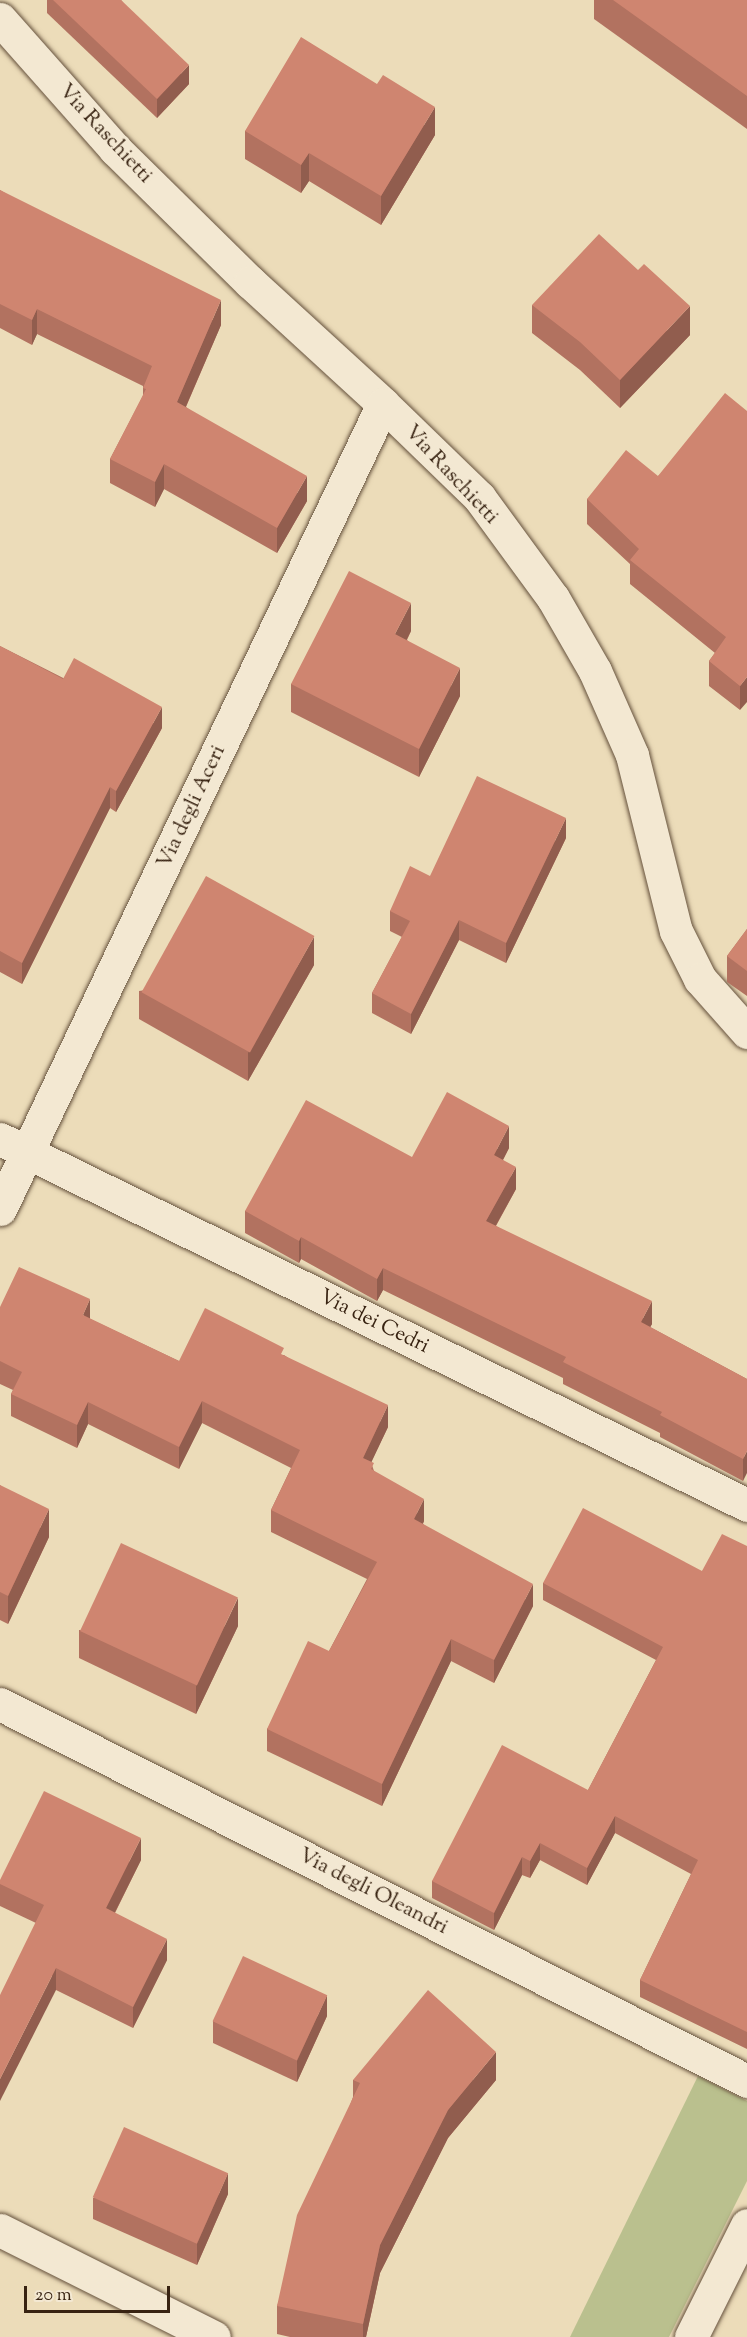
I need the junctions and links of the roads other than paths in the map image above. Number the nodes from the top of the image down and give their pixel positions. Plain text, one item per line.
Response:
1 (0, 19) edge
2 (383, 404) junction
3 (747, 1032) edge
4 (14, 1145) edge
5 (0, 1209) edge
6 (747, 1505) edge
7 (0, 1704) edge
8 (747, 2081) edge
9 (747, 2225) edge
10 (0, 2230) edge
11 (214, 2337) edge
12 (691, 2337) edge

1 - 2 street, Via Raschietti
2 - 3 street, Via Raschietti
2 - 4 street, Via degli Aceri
4 - 5 street, Via degli Aceri
4 - 6 street, Via dei Cedri
7 - 8 street, Via degli Oleandri
9 - 12 street
10 - 11 street

